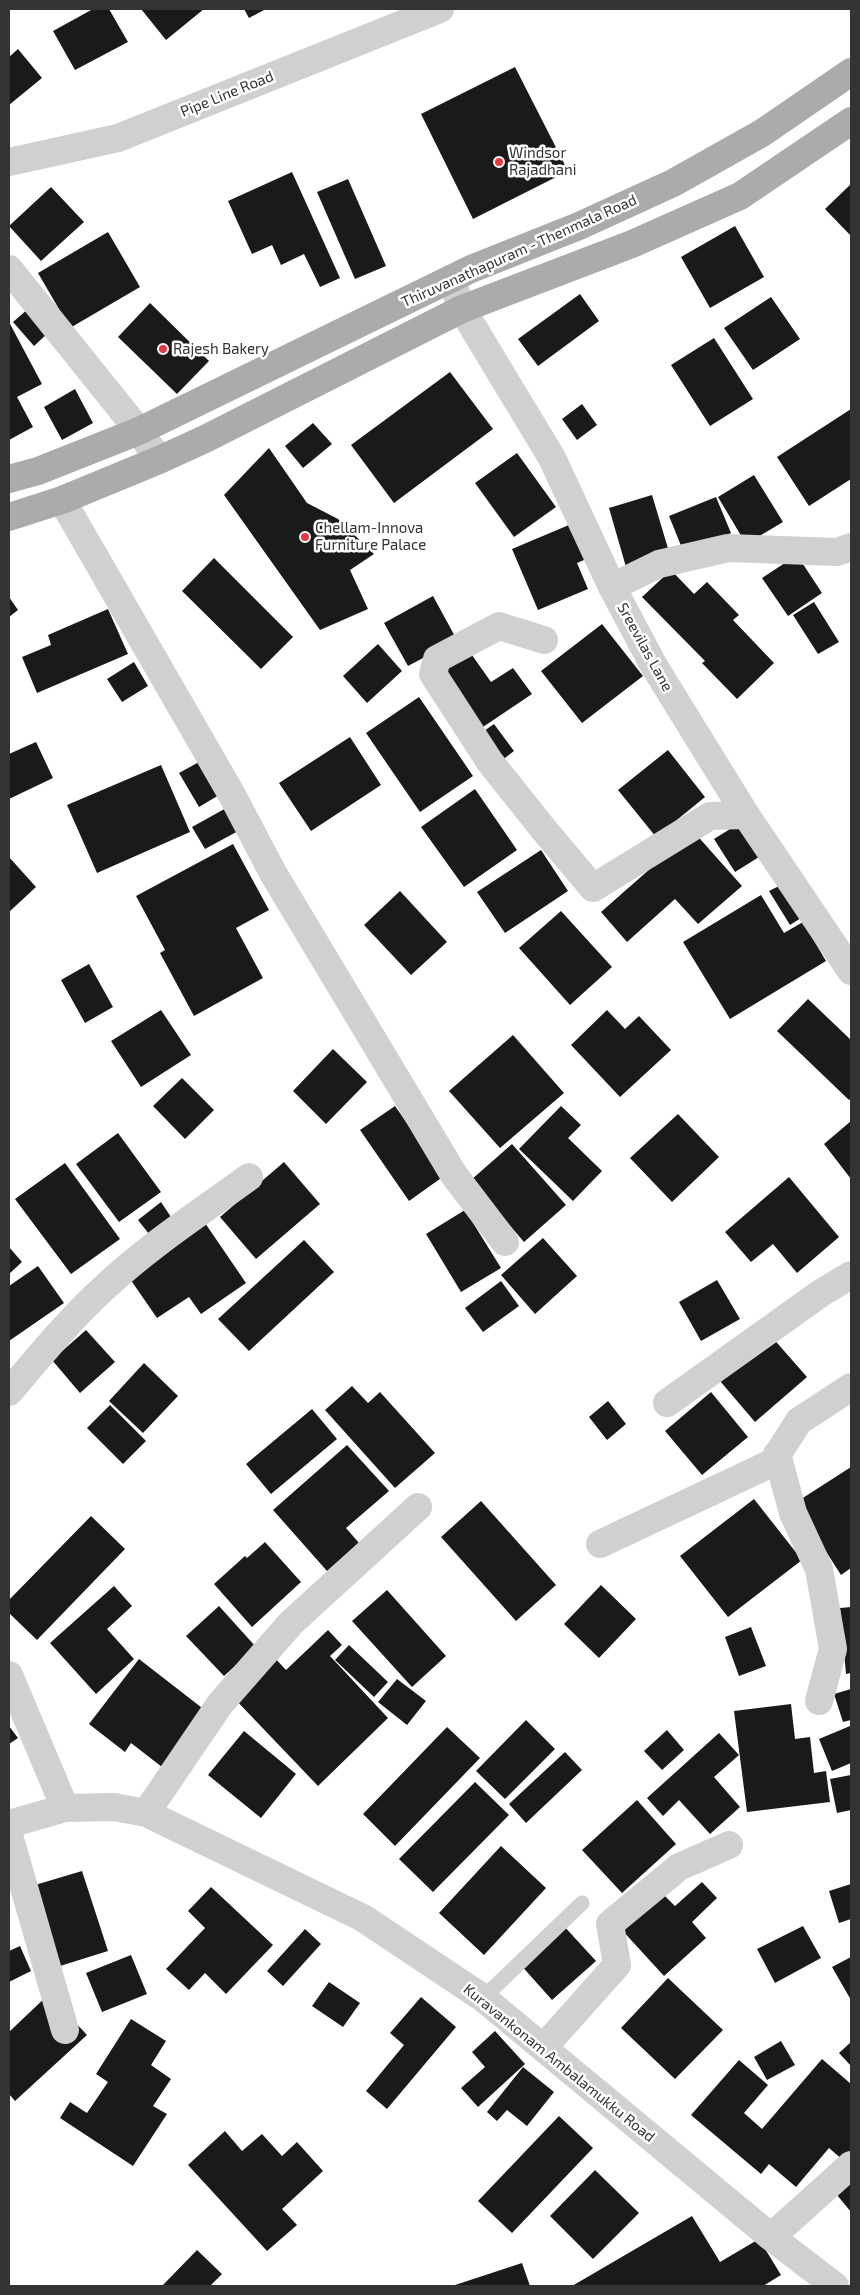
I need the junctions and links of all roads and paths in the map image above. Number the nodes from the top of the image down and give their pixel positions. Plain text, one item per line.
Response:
1 (440, 9) edge
2 (851, 72) edge
3 (851, 120) edge
4 (9, 162) edge
5 (9, 269) edge
6 (450, 279) junction
7 (462, 309) junction
8 (139, 430) junction
9 (159, 460) junction
10 (9, 479) edge
11 (62, 500) junction
12 (9, 517) edge
13 (851, 547) edge
14 (612, 587) junction
15 (544, 640) dead end
16 (746, 815) junction
17 (851, 971) edge
18 (249, 1178) dead end
19 (505, 1242) dead end
20 (851, 1275) edge
21 (851, 1387) edge
22 (9, 1392) edge
23 (667, 1403) dead end
24 (777, 1454) junction
25 (418, 1507) dead end
26 (600, 1544) dead end
27 (9, 1675) edge
28 (819, 1701) dead end
29 (65, 1808) junction
30 (146, 1813) junction
31 (9, 1824) edge
32 (9, 1835) edge
33 (729, 1845) dead end
34 (582, 1903) dead end
35 (483, 1998) junction
36 (65, 2030) dead end
37 (543, 2048) junction
38 (851, 2166) edge
39 (771, 2237) junction
40 (835, 2286) edge

1 - 4 street, Pipe Line Road
2 - 6 main road, Thiruvanathapuram - Thenmala Road
3 - 7 main road
5 - 8 street
6 - 7 street, Sreevilas Lane
6 - 8 main road, Thiruvanathapuram - Thenmala Road
7 - 9 main road
7 - 14 street, Sreevilas Lane
8 - 9 street
8 - 10 main road, Thiruvanathapuram - Thenmala Road
9 - 11 main road
11 - 12 main road
11 - 19 street
13 - 14 street
14 - 16 street, Sreevilas Lane
15 - 16 street
16 - 17 street, Sreevilas Lane
18 - 22 street
20 - 23 street
21 - 24 street
24 - 26 street
24 - 28 street
25 - 30 street
27 - 29 street
29 - 30 street, Kuravankonam Ambalamukku Road
29 - 31 street, Kuravankonam Ambalamukku Road
30 - 35 street, Kuravankonam Ambalamukku Road
32 - 36 street
33 - 37 street
34 - 35 lane
35 - 37 street, Kuravankonam Ambalamukku Road
37 - 39 street, Kuravankonam Ambalamukku Road
38 - 39 street
39 - 40 street, Kuravankonam Ambalamukku Road

